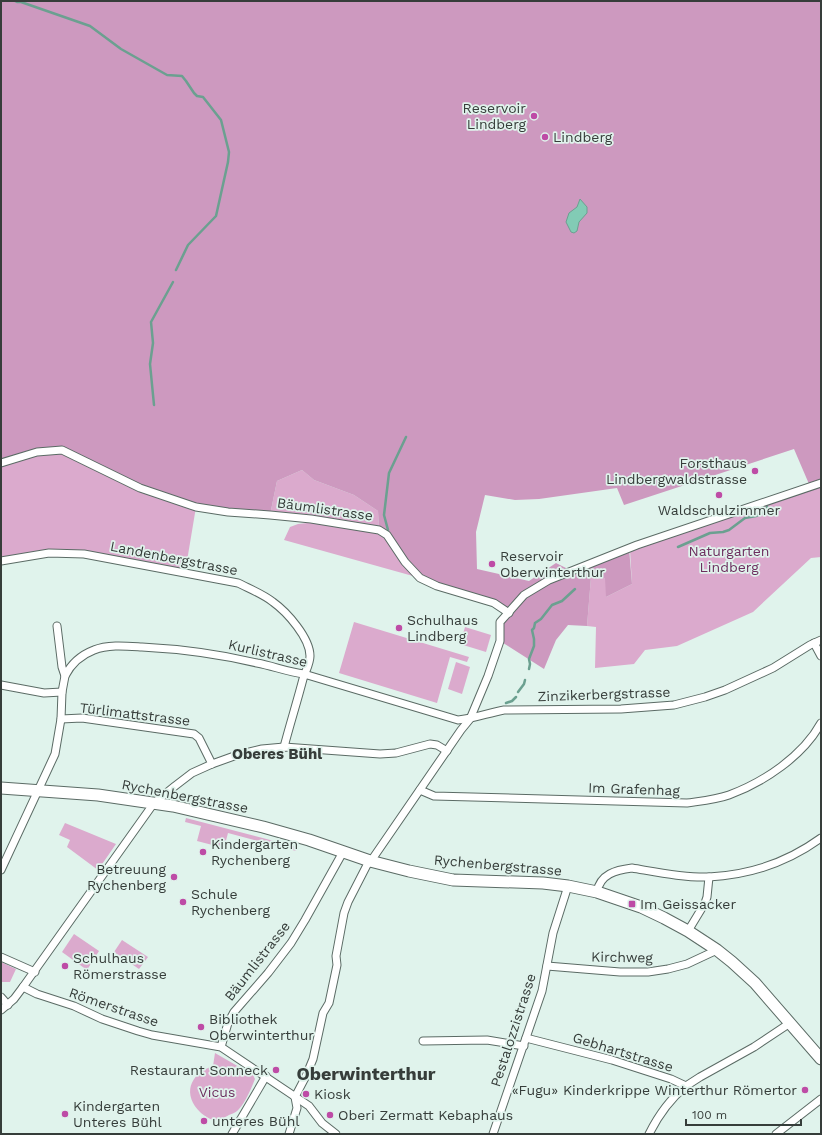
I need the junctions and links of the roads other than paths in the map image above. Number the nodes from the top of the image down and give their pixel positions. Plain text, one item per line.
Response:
1 (1, 463) edge
2 (821, 483) edge
3 (1, 561) edge
4 (509, 613) junction
5 (57, 626) dead end
6 (817, 642) edge
7 (821, 656) edge
8 (304, 674) junction
9 (65, 676) junction
10 (1, 684) edge
11 (62, 692) junction
12 (61, 719) junction
13 (470, 719) junction
14 (821, 723) edge
15 (284, 747) junction
16 (447, 751) junction
17 (212, 764) junction
18 (1, 788) edge
19 (39, 790) junction
20 (420, 790) junction
21 (154, 803) junction
22 (821, 838) edge
23 (343, 852) junction
24 (370, 861) junction
25 (1, 870) edge
26 (708, 877) junction
27 (568, 886) junction
28 (597, 892) junction
29 (688, 931) junction
30 (717, 950) junction
31 (1, 957) edge
32 (547, 966) junction
33 (35, 972) junction
34 (23, 987) junction
35 (1, 997) edge
36 (8, 1005) junction
37 (1, 1010) edge
38 (790, 1023) junction
39 (526, 1038) junction
40 (423, 1041) dead end
41 (524, 1046) junction
42 (222, 1047) junction
43 (821, 1059) edge
44 (266, 1076) junction
45 (686, 1086) junction
46 (295, 1097) junction
47 (821, 1099) edge
48 (232, 1134) edge
49 (289, 1134) edge
50 (336, 1134) edge
51 (493, 1134) edge
52 (649, 1134) edge
53 (776, 1134) edge

1 - 4 street, Bäumlistrasse
2 - 4 street
3 - 8 street, Landenbergstrasse
4 - 13 street
5 - 9 street
6 - 7 street
6 - 13 street, Zinzikerbergstrasse
8 - 9 street, Kurlistrasse
8 - 13 street, Kurlistrasse
8 - 15 street, Landenbergstrasse
9 - 11 street
10 - 11 street
11 - 12 street
12 - 17 street, Türlimattstrasse
12 - 19 street
13 - 16 street
14 - 20 street, Im Grafenhag
15 - 16 street
15 - 17 street
16 - 20 street
17 - 21 street
18 - 19 street, Rychenbergstrasse
19 - 21 street, Rychenbergstrasse
19 - 25 street
20 - 24 street
21 - 23 street, Rychenbergstrasse
21 - 33 street
22 - 26 street
23 - 24 street, Rychenbergstrasse
23 - 42 street, Bäumlistrasse
24 - 27 street, Rychenbergstrasse
24 - 46 street
26 - 28 street
26 - 29 street
27 - 28 street, Rychenbergstrasse
27 - 32 street, Pestalozzistrasse
28 - 29 street, Rychenbergstrasse
29 - 30 street, Rychenbergstrasse
30 - 32 street, Kirchweg
30 - 38 street, Rychenbergstrasse
31 - 33 street
32 - 39 street, Pestalozzistrasse
33 - 34 street
34 - 36 street
34 - 42 street, Römerstrasse
35 - 36 street
36 - 37 street
38 - 43 street, Rychenbergstrasse
38 - 45 street, Gebhartstrasse
39 - 41 street, Pestalozzistrasse
39 - 45 street, Gebhartstrasse
40 - 41 street
41 - 51 street, Pestalozzistrasse
42 - 44 street, Römerstrasse
44 - 46 street, Römerstrasse
44 - 48 street
45 - 52 street
46 - 49 street
46 - 50 street, Römerstrasse
47 - 53 street

